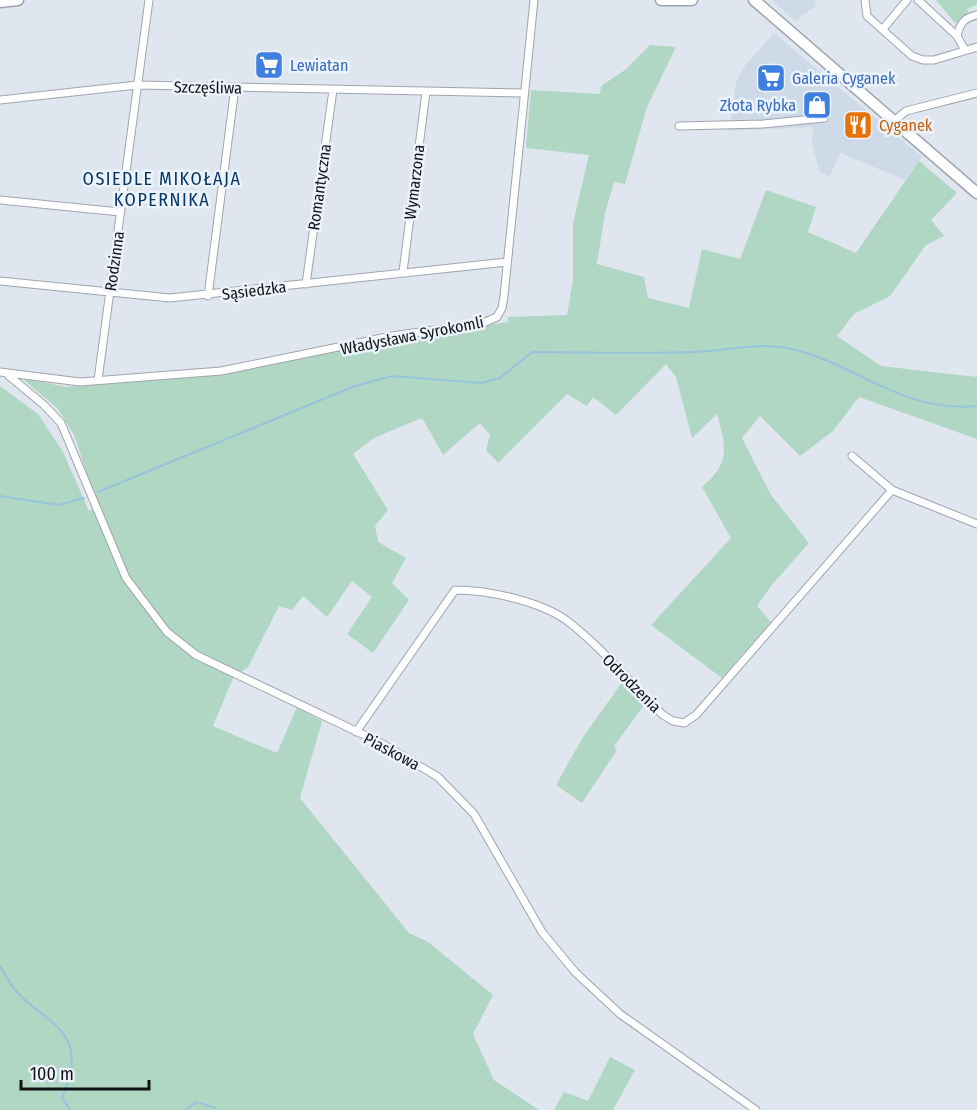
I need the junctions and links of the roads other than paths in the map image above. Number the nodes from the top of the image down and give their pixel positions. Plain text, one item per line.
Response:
1 (18, 0) edge
2 (149, 0) edge
3 (534, 0) edge
4 (661, 0) edge
5 (692, 0) edge
6 (754, 0) edge
7 (866, 0) edge
8 (907, 0) edge
9 (918, 0) edge
10 (0, 3) edge
11 (977, 15) edge
12 (883, 29) junction
13 (957, 36) junction
14 (977, 47) edge
15 (965, 50) junction
16 (137, 85) junction
17 (235, 87) junction
18 (333, 90) junction
19 (426, 92) junction
20 (524, 93) junction
21 (977, 93) edge
22 (0, 100) edge
23 (824, 118) dead end
24 (894, 121) junction
25 (679, 126) dead end
26 (977, 194) edge
27 (0, 200) edge
28 (120, 212) junction
29 (507, 262) junction
30 (403, 272) junction
31 (0, 281) edge
32 (306, 284) junction
33 (109, 293) junction
34 (208, 296) junction
35 (0, 372) edge
36 (8, 375) junction
37 (98, 380) junction
38 (41, 402) joint
39 (852, 456) dead end
40 (892, 490) junction
41 (977, 524) edge
42 (356, 732) junction
43 (756, 1110) edge

1 - 10 main road
2 - 16 street, Rodzinna
3 - 20 street, Władysława Syrokomli
4 - 5 main road
6 - 24 main road
7 - 12 street
8 - 12 street
9 - 13 street
11 - 13 street
12 - 15 street
13 - 15 street
14 - 15 street
16 - 17 street, Szczęśliwa
16 - 22 street, Szczęśliwa
16 - 28 street, Rodzinna
17 - 18 street, Szczęśliwa
17 - 34 street
18 - 19 street, Szczęśliwa
18 - 32 street, Romantyczna
19 - 20 street, Szczęśliwa
19 - 30 street, Wymarzona
20 - 29 street, Władysława Syrokomli
21 - 24 street
23 - 25 street
24 - 26 main road
27 - 28 street
28 - 33 street, Rodzinna
29 - 30 street, Sąsiedzka
29 - 37 street, Władysława Syrokomli
30 - 32 street, Sąsiedzka
31 - 33 street, Sąsiedzka
32 - 34 street, Sąsiedzka
33 - 34 street, Sąsiedzka
33 - 37 street, Rodzinna
35 - 36 street, Władysława Syrokomli
36 - 37 street, Władysława Syrokomli
36 - 38 street, Władysława Syrokomli
38 - 42 street, Piaskowa
39 - 40 street
40 - 41 street
40 - 42 street, Odrodzenia
42 - 43 street, Piaskowa

